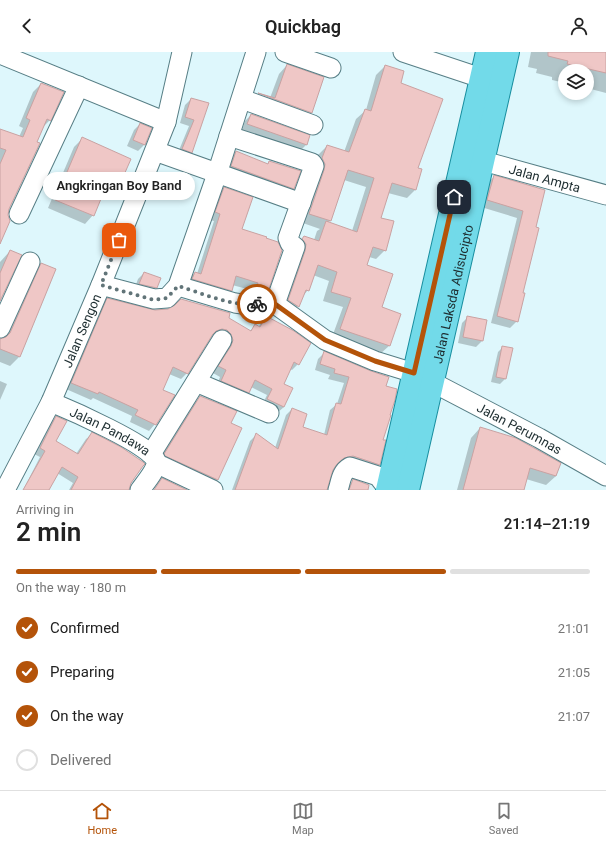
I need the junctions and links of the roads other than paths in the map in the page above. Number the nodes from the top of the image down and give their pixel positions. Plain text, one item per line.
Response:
1 (182, 52) edge
2 (256, 52) edge
3 (285, 52) edge
4 (403, 52) edge
5 (487, 52) edge
6 (508, 52) edge
7 (0, 54) edge
8 (331, 68) dead end
9 (481, 78) junction
10 (79, 86) junction
11 (242, 99) junction
12 (166, 122) junction
13 (312, 125) dead end
14 (229, 136) junction
15 (155, 151) junction
16 (483, 161) junction
17 (217, 174) junction
18 (606, 195) edge
19 (301, 203) junction
20 (19, 214) dead end
21 (30, 262) dead end
22 (101, 285) junction
23 (178, 286) junction
24 (275, 304) junction
25 (0, 328) edge
26 (222, 340) dead end
27 (423, 377) junction
28 (196, 382) junction
29 (51, 402) junction
30 (269, 413) dead end
31 (154, 460) junction
32 (606, 476) edge
33 (5, 490) edge
34 (140, 490) edge
35 (213, 490) edge
36 (338, 490) edge
37 (394, 490) edge

1 - 12 street, Jalan Sengon
2 - 11 street
3 - 8 street
4 - 9 street
5 - 9 main road, Jalan Laksda Adisucipto
6 - 16 main road, Jalan Laksda Adisucipto
7 - 10 street
9 - 27 main road, Jalan Laksda Adisucipto
10 - 12 street
10 - 20 street
11 - 13 street
11 - 14 street
12 - 15 street, Jalan Sengon
14 - 17 street
14 - 19 street
15 - 17 street
15 - 22 street, Jalan Sengon
16 - 18 street, Jalan Ampta
16 - 27 main road, Jalan Laksda Adisucipto
17 - 19 street
17 - 23 street
19 - 24 street
21 - 25 street
22 - 23 street
22 - 29 street, Jalan Sengon
23 - 24 street
24 - 27 street, Jalan Perumnas
26 - 28 street
27 - 32 street, Jalan Perumnas
27 - 37 main road, Jalan Laksda Adisucipto
28 - 30 street
28 - 31 street
29 - 31 street, Jalan Pandawa
29 - 33 street, Jalan Sengon
31 - 34 street, Jalan Pandawa
31 - 35 street
36 - 37 street

